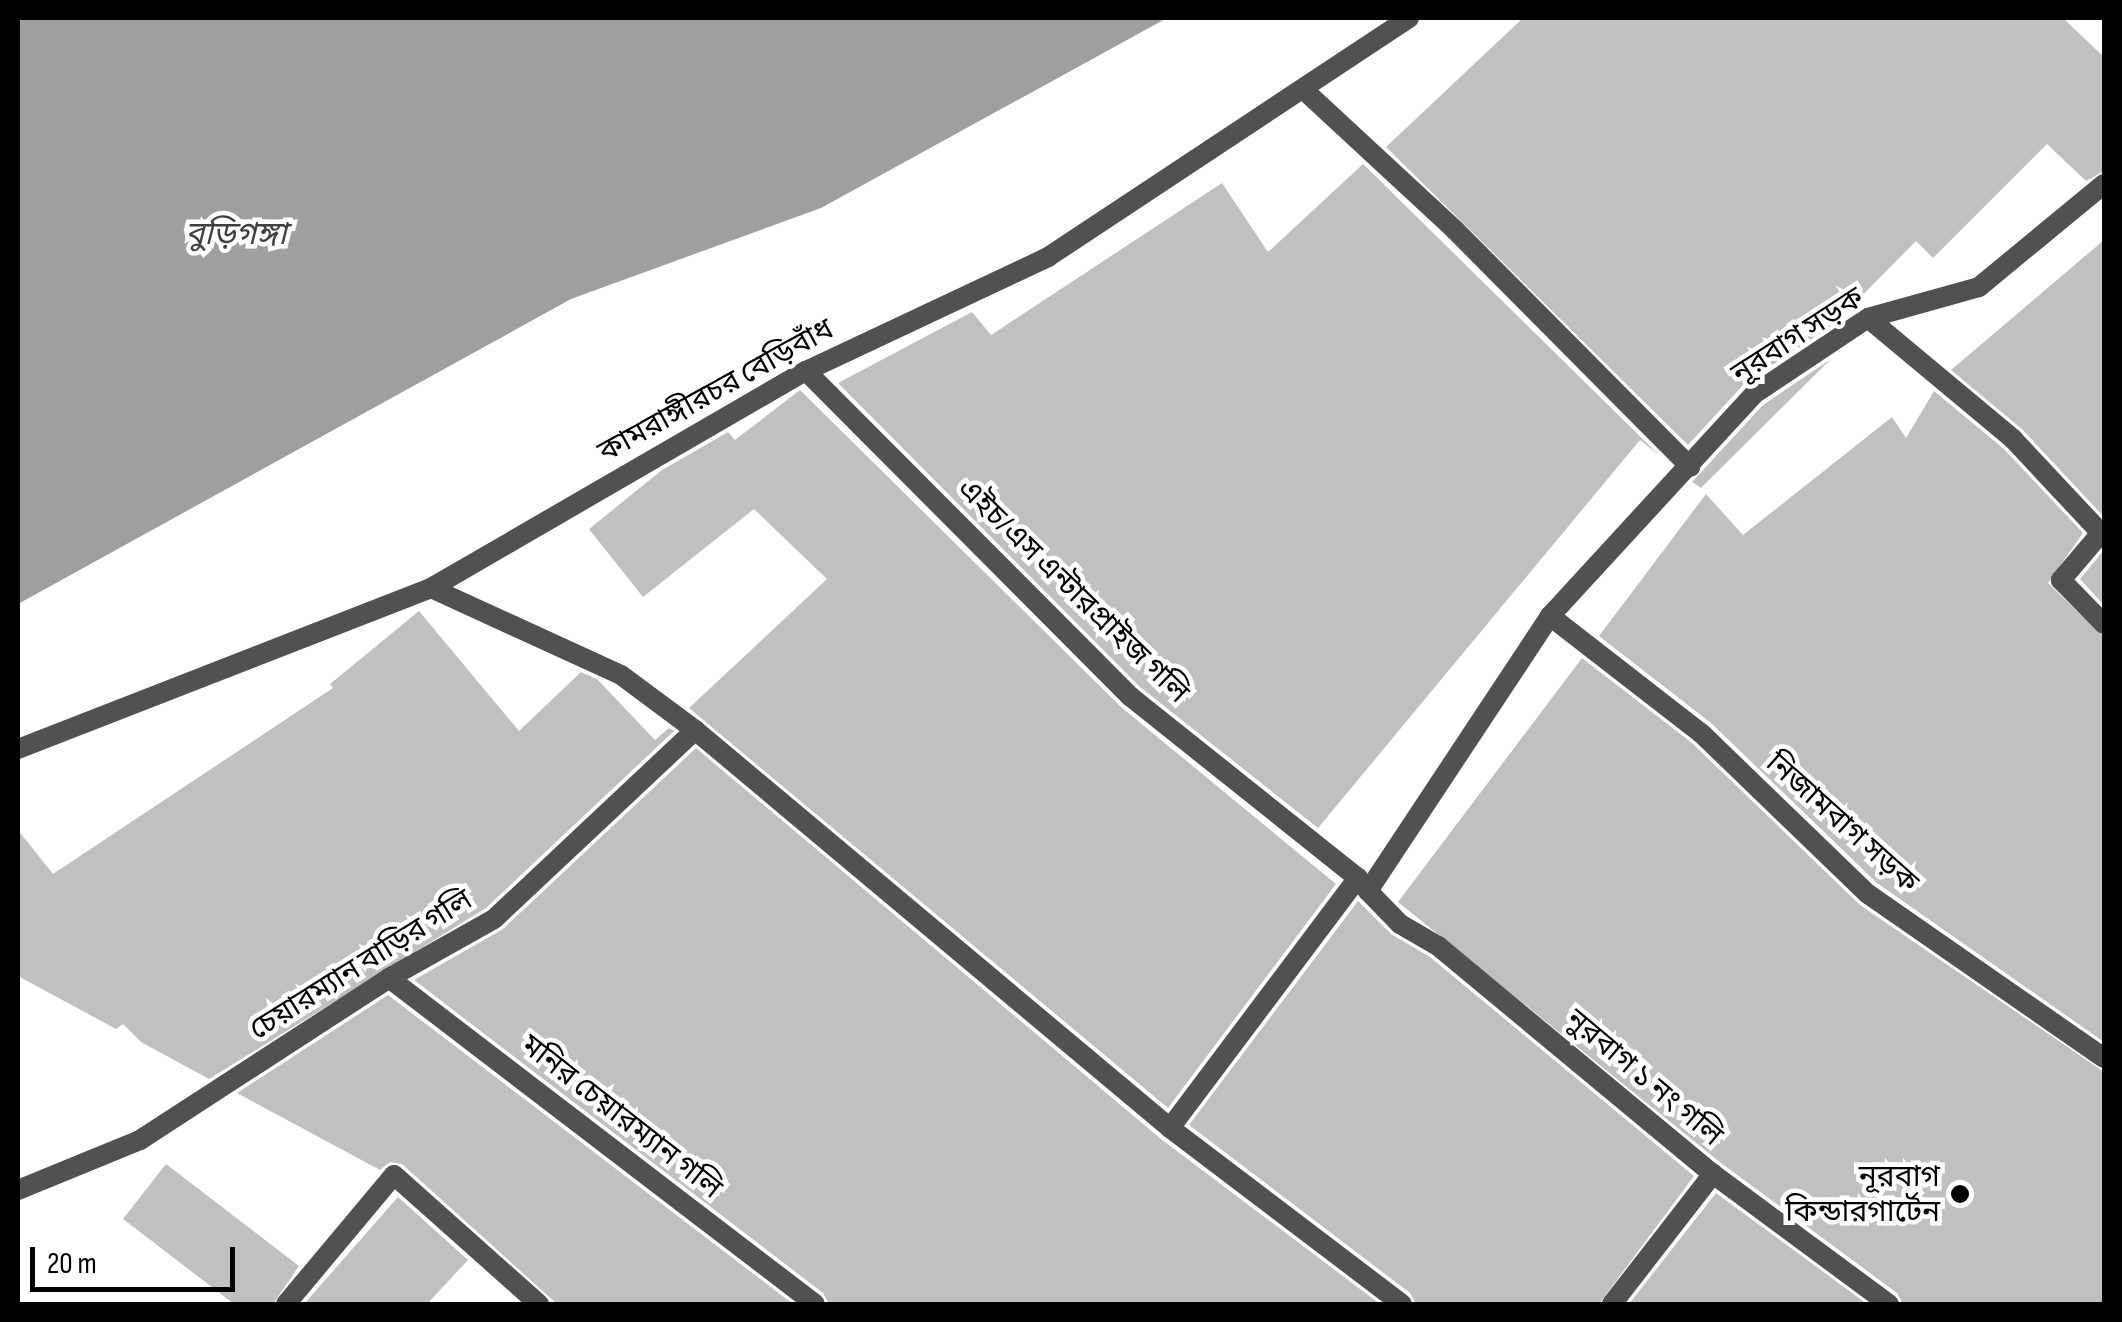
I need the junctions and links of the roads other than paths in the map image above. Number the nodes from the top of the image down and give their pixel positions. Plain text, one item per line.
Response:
1 (1409, 18) edge
2 (1305, 92) junction
3 (2104, 184) edge
4 (1868, 318) junction
5 (806, 371) junction
6 (1690, 467) junction
7 (431, 588) junction
8 (1550, 616) junction
9 (2104, 624) edge
10 (695, 730) junction
11 (18, 749) edge
12 (1363, 884) junction
13 (389, 978) junction
14 (2104, 1058) edge
15 (1170, 1128) junction
16 (1713, 1174) junction
17 (18, 1190) edge
18 (286, 1304) edge
19 (539, 1304) edge
20 (815, 1304) edge
21 (1402, 1304) edge
22 (1612, 1304) edge
23 (1889, 1304) edge

1 - 2 street, কামরাঙ্গীরচর বেড়িবাঁধ
2 - 5 street, কামরাঙ্গীরচর বেড়িবাঁধ
2 - 6 street
3 - 4 street, নূরবাগ সড়ক
4 - 6 street, নূরবাগ সড়ক
4 - 9 street
5 - 7 street, কামরাঙ্গীরচর বেড়িবাঁধ
5 - 12 street, এইচ/এস এন্টারপ্রাইজ গলি
6 - 8 street
7 - 10 street
7 - 11 street, কামরাঙ্গীরচর বেড়িবাঁধ
8 - 12 street
8 - 14 street, নিজামবাগ সড়ক
10 - 13 street, চেয়ারম্যান বাড়ির গলি
10 - 15 street
12 - 15 street
12 - 16 street, নুরবাগ ১ নং গলি
13 - 17 street, চেয়ারম্যান বাড়ির গলি
13 - 20 street, মনির চেয়ারম্যান গলি
15 - 21 street
16 - 22 street
16 - 23 street, নুরবাগ ১ নং গলি
18 - 19 street

